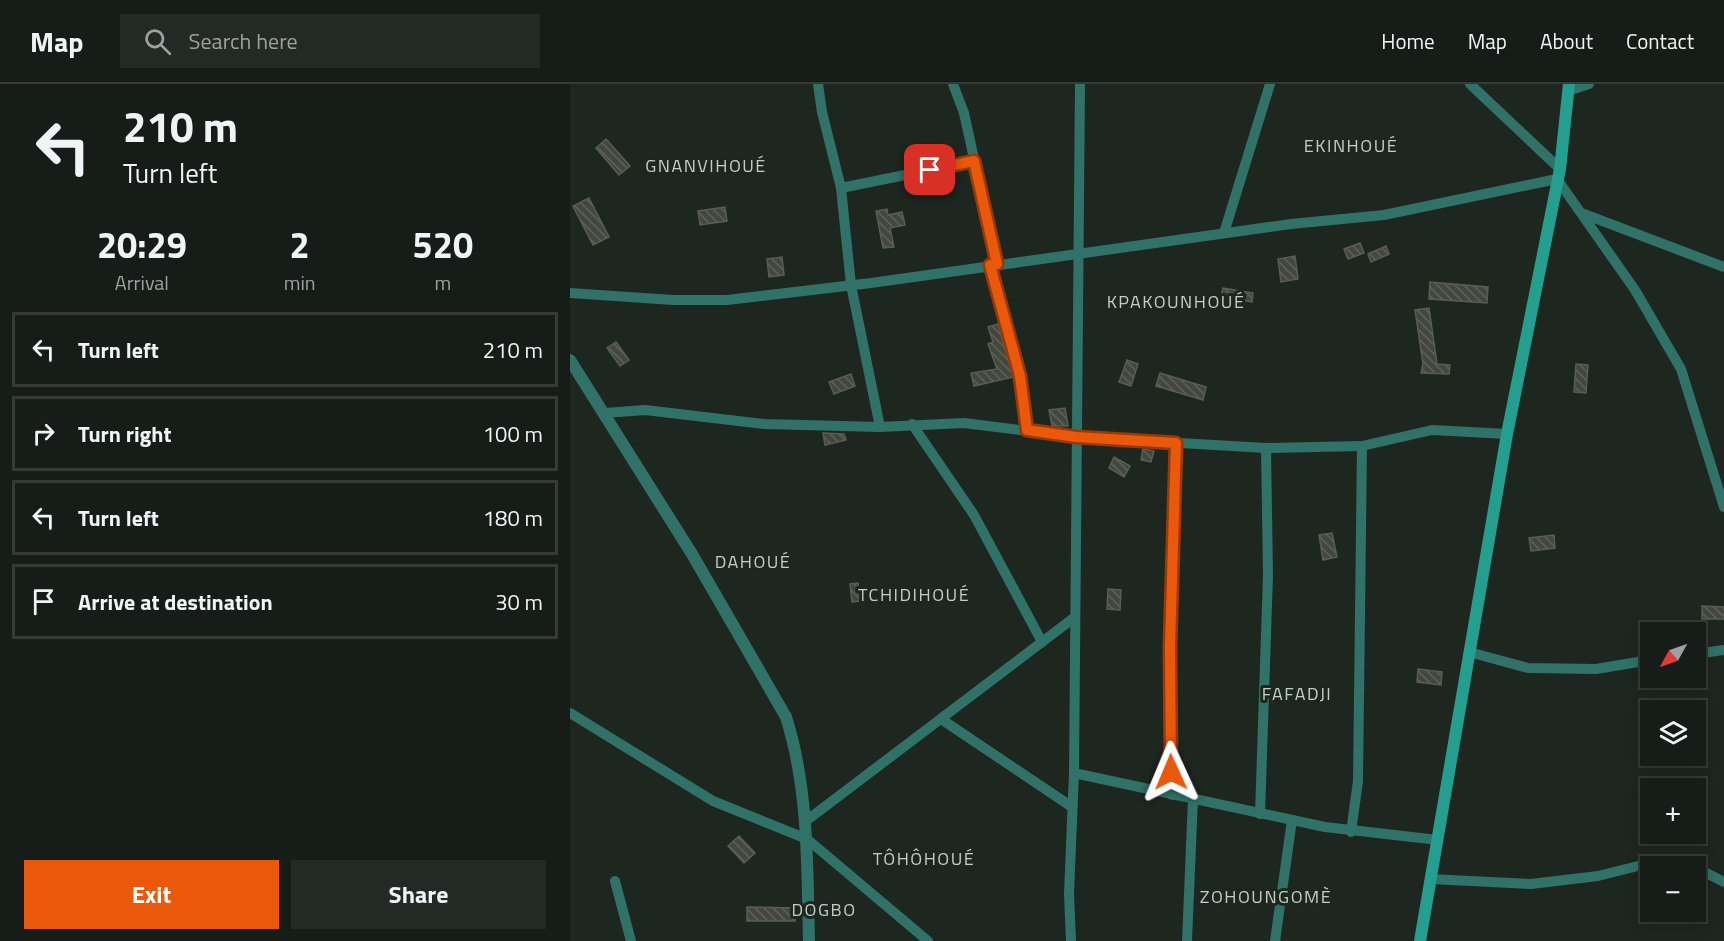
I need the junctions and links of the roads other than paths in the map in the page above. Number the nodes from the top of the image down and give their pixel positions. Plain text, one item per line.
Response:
1 (818, 84) edge
2 (953, 84) edge
3 (1080, 84) edge
4 (1270, 84) edge
5 (1470, 84) edge
6 (1589, 84) edge
7 (1568, 87) edge
8 (974, 161) junction
9 (1559, 174) junction
10 (842, 188) junction
11 (1584, 214) junction
12 (1224, 233) junction
13 (1079, 254) junction
14 (993, 265) junction
15 (1724, 267) edge
16 (851, 285) junction
17 (570, 293) edge
18 (570, 360) edge
19 (605, 414) junction
20 (912, 424) junction
21 (880, 427) junction
22 (1027, 430) junction
23 (1507, 434) junction
24 (1076, 437) junction
25 (1176, 443) junction
26 (1362, 446) junction
27 (1266, 448) junction
28 (1724, 507) edge
29 (1075, 617) junction
30 (1042, 642) junction
31 (1724, 650) edge
32 (1469, 652) junction
33 (1706, 652) edge
34 (1640, 662) edge
35 (571, 714) edge
36 (941, 719) junction
37 (1074, 773) junction
38 (1172, 795) junction
39 (1193, 799) junction
40 (1072, 807) junction
41 (1260, 814) junction
42 (1292, 820) junction
43 (806, 821) junction
44 (1351, 832) junction
45 (807, 839) junction
46 (1438, 840) junction
47 (1430, 879) junction
48 (615, 881) dead end
49 (1724, 882) edge
50 (631, 941) edge
51 (808, 941) edge
52 (928, 941) edge
53 (1071, 941) edge
54 (1187, 941) edge
55 (1275, 941) edge
56 (1420, 941) edge

1 - 10 street
2 - 8 street
3 - 13 street
4 - 12 street
5 - 9 street
6 - 7 street
7 - 9 main road
8 - 10 street
8 - 14 street
9 - 11 street
9 - 12 street
9 - 23 main road
10 - 16 street
11 - 15 street
11 - 28 street
12 - 13 street
13 - 14 street
13 - 24 street
14 - 16 street
14 - 22 street
16 - 17 street
16 - 21 street
18 - 19 street
19 - 21 street
19 - 43 street
20 - 21 street
20 - 22 street
20 - 30 street
22 - 24 street
23 - 26 street
23 - 32 main road
24 - 25 street
24 - 29 street
25 - 27 street
25 - 38 street
26 - 27 street
26 - 44 street
27 - 41 street
29 - 30 street
29 - 37 street
30 - 36 street
31 - 33 street
32 - 34 street
32 - 46 main road
35 - 45 street
36 - 40 street
36 - 43 street
37 - 38 street
37 - 40 street
38 - 39 street
39 - 41 street
39 - 54 street
40 - 53 street
41 - 42 street
42 - 44 street
42 - 55 street
43 - 45 street
44 - 46 street
45 - 51 street
45 - 52 street
46 - 47 main road
47 - 49 street
47 - 56 main road
48 - 50 street

